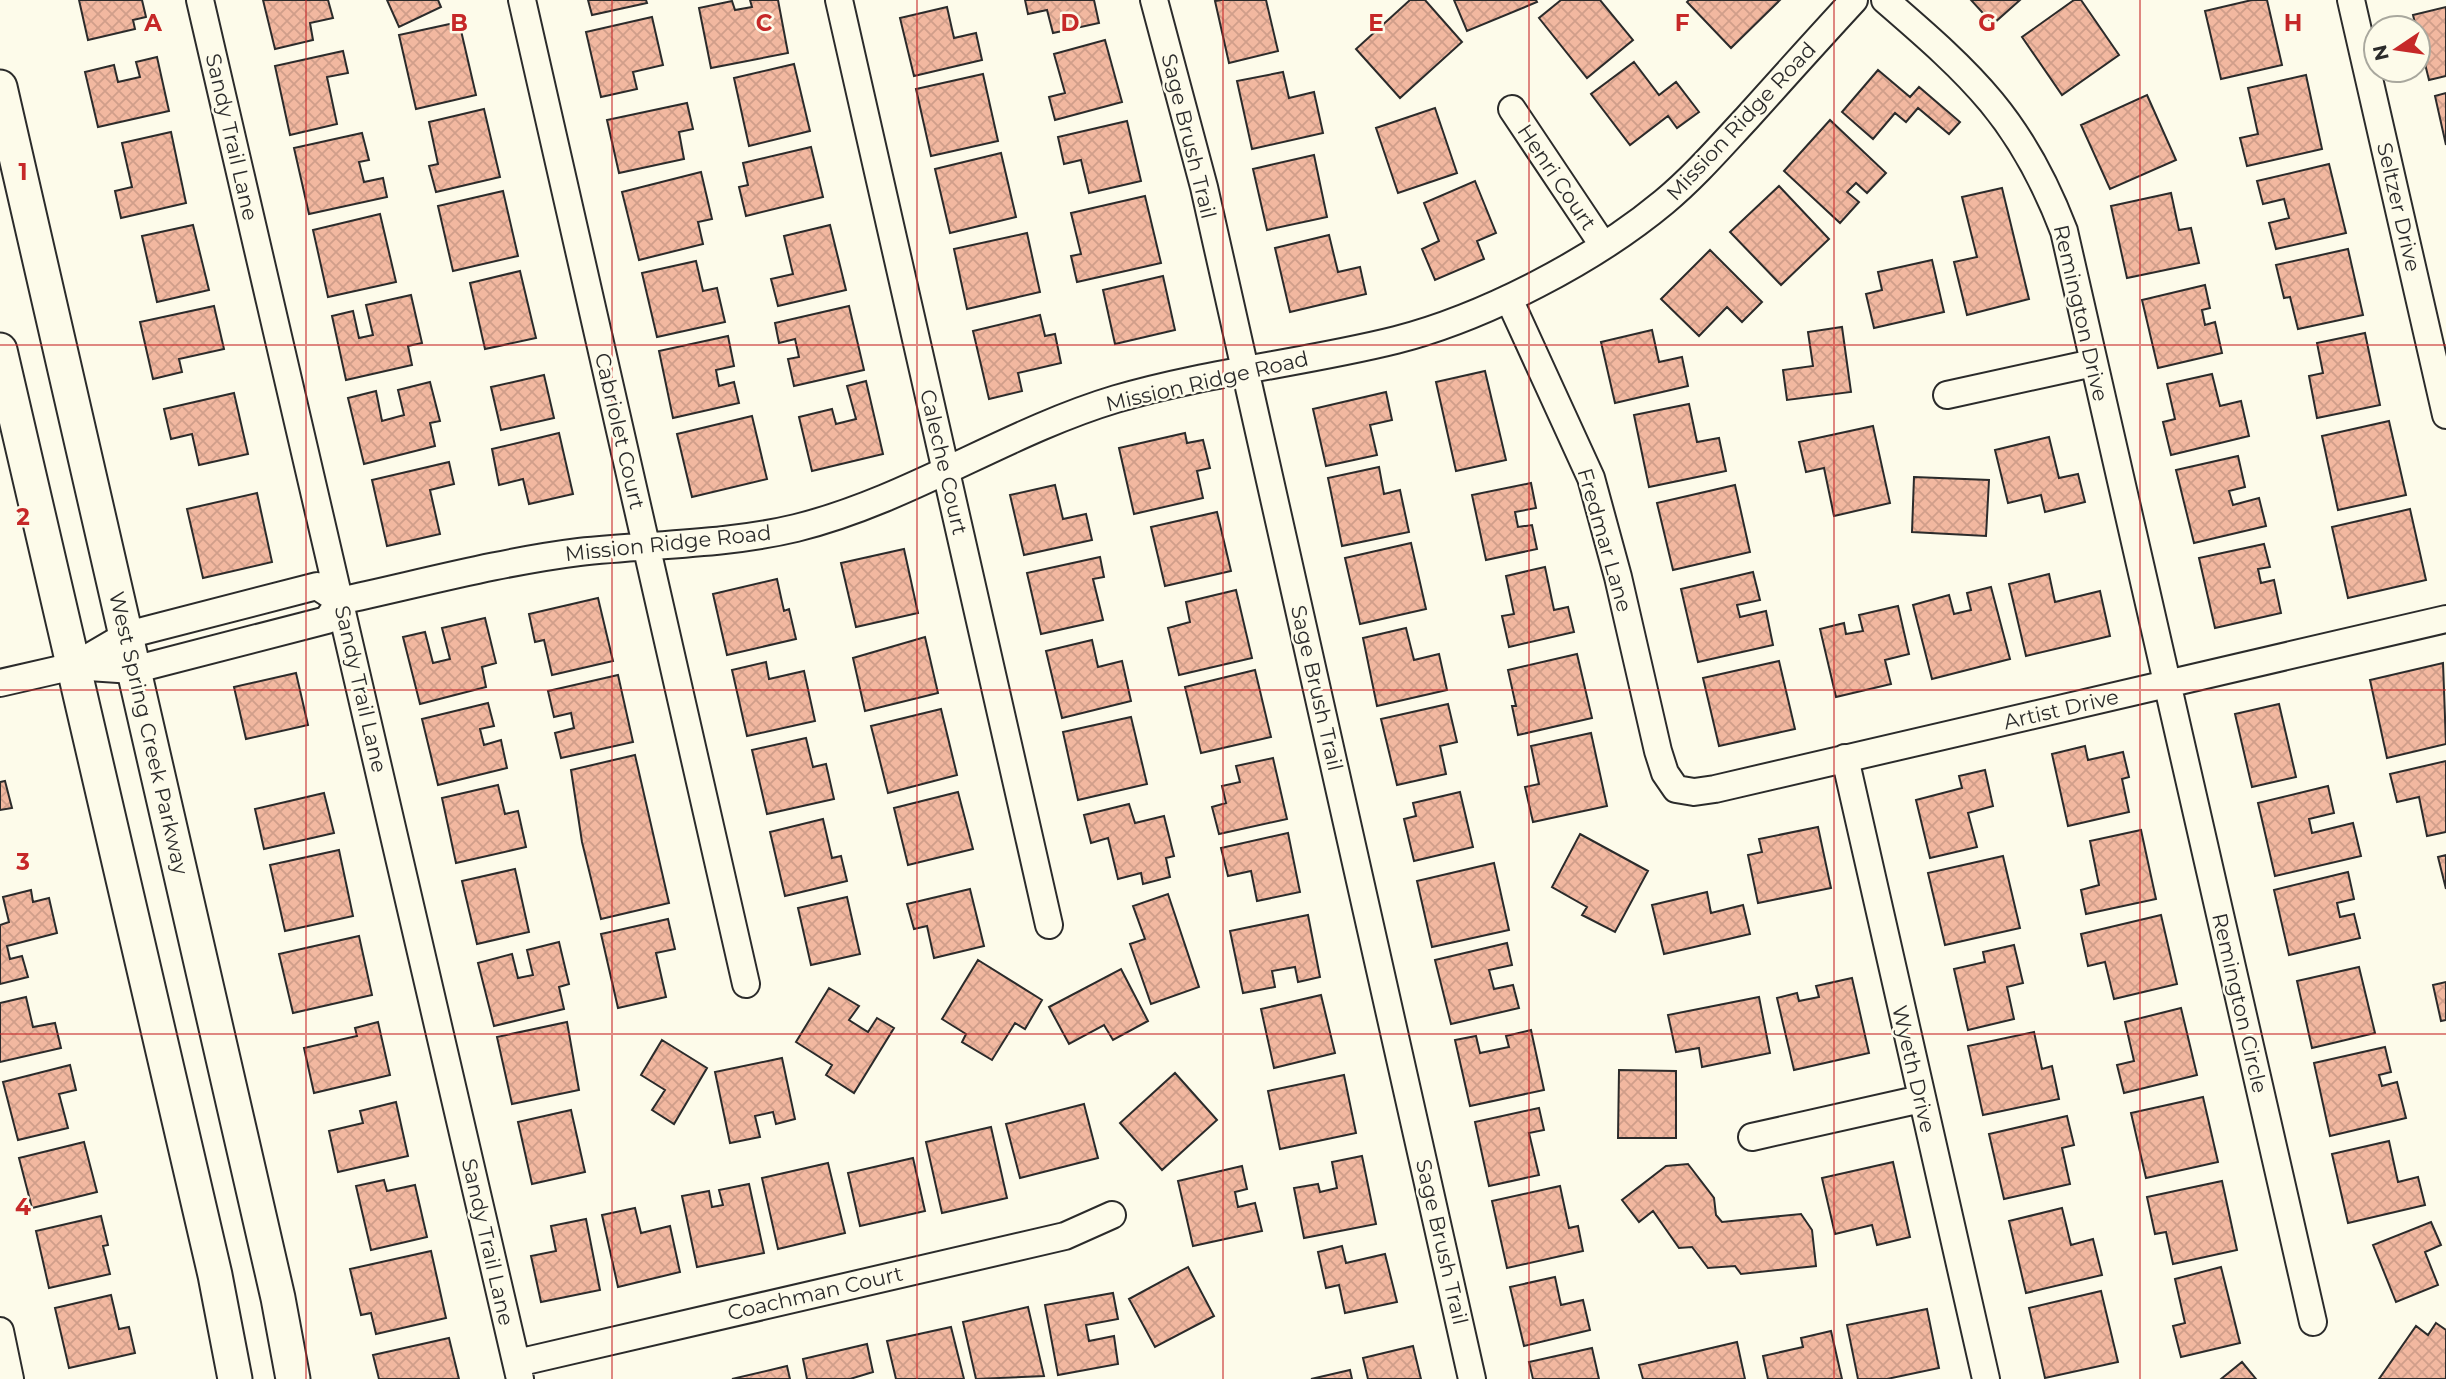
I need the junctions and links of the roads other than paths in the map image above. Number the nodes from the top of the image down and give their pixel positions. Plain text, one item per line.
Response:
1 (200, 0) edge
2 (522, 0) edge
3 (839, 0) edge
4 (1154, 0) edge
5 (1854, 0) edge
6 (1885, 0) edge
7 (2351, 0) edge
8 (0, 87) edge
9 (1512, 109) dead end
10 (1603, 245) junction
11 (1509, 299) junction
12 (0, 350) edge
13 (2093, 363) junction
14 (1246, 370) junction
15 (1947, 395) dead end
16 (2446, 415) edge
17 (946, 471) junction
18 (646, 547) junction
19 (340, 601) junction
20 (2446, 619) edge
21 (127, 635) junction
22 (74, 666) junction
23 (133, 670) junction
24 (0, 683) edge
25 (2168, 684) junction
26 (1845, 758) junction
27 (1676, 789) joint
28 (1049, 925) dead end
29 (746, 985) dead end
30 (1921, 1099) junction
31 (1752, 1137) dead end
32 (1112, 1215) dead end
33 (2313, 1322) dead end
34 (0, 1331) edge
35 (518, 1371) edge
36 (10, 1379) edge
37 (235, 1379) edge
38 (293, 1379) edge
39 (1472, 1379) edge
40 (1986, 1379) edge

1 - 19 street, Sandy Trail Lane
2 - 18 street, Cabriolet Court
3 - 17 street, Caleche Court
4 - 14 street, Sage Brush Trail
5 - 10 street, Mission Ridge Road
6 - 13 street, Remington Drive
7 - 16 street, Seltzer Drive
8 - 21 main road, West Spring Creek Parkway
9 - 10 street, Henri Court
10 - 11 street, Mission Ridge Road
11 - 14 street, Mission Ridge Road
11 - 27 street, Fredmar Lane
12 - 22 main road
13 - 15 street
13 - 25 street, Remington Drive
14 - 17 street, Mission Ridge Road
14 - 39 street, Sage Brush Trail
17 - 18 street, Mission Ridge Road
17 - 28 street, Caleche Court
18 - 19 street, Mission Ridge Road
18 - 29 street, Cabriolet Court
19 - 21 street
19 - 23 street
19 - 35 street, Sandy Trail Lane
20 - 25 street, Artist Drive
21 - 22 street
21 - 23 main road, West Spring Creek Parkway
22 - 23 street
22 - 24 street
22 - 37 main road
23 - 38 main road, West Spring Creek Parkway
25 - 26 street, Artist Drive
25 - 33 street, Remington Circle
26 - 27 street, Artist Drive
26 - 30 street, Wyeth Drive
30 - 31 street
30 - 40 street, Wyeth Drive
32 - 35 street, Coachman Court
34 - 36 street

